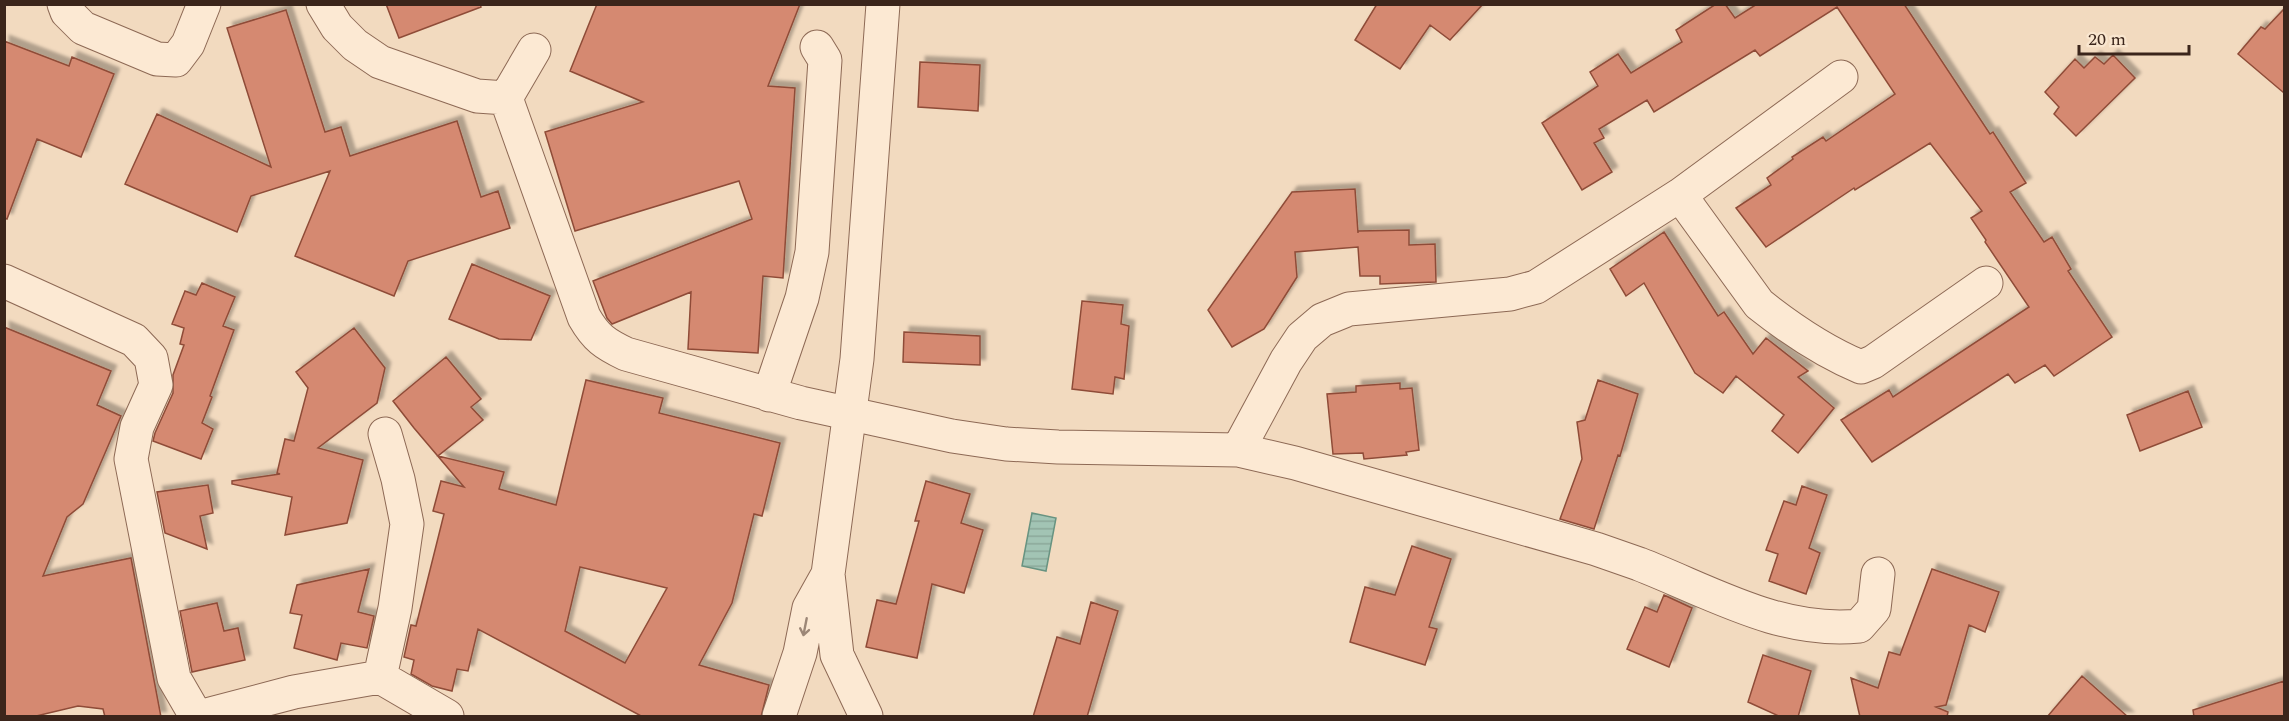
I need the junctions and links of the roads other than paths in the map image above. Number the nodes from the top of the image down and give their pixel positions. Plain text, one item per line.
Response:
1 (64, 4) edge
2 (204, 4) edge
3 (323, 4) edge
4 (883, 4) edge
5 (817, 47) dead end
6 (534, 50) dead end
7 (1840, 77) dead end
8 (506, 98) junction
9 (1680, 195) junction
10 (4, 281) edge
11 (1986, 283) dead end
12 (769, 395) junction
13 (849, 414) junction
14 (385, 434) dead end
15 (1238, 450) junction
16 (828, 574) junction
17 (1878, 574) dead end
18 (380, 677) junction
19 (298, 704) edge
20 (196, 717) edge
21 (203, 717) edge
22 (447, 717) edge
23 (779, 717) edge
24 (866, 717) edge

1 - 2 street
3 - 8 street
4 - 13 street
5 - 12 street
6 - 8 street
7 - 9 street
8 - 12 street
9 - 11 street
9 - 15 street
10 - 20 street
12 - 13 street
13 - 15 street
13 - 16 street
14 - 18 street
15 - 17 street
16 -> 23 street
16 - 24 street
18 - 19 street
18 - 22 street
19 - 21 street

